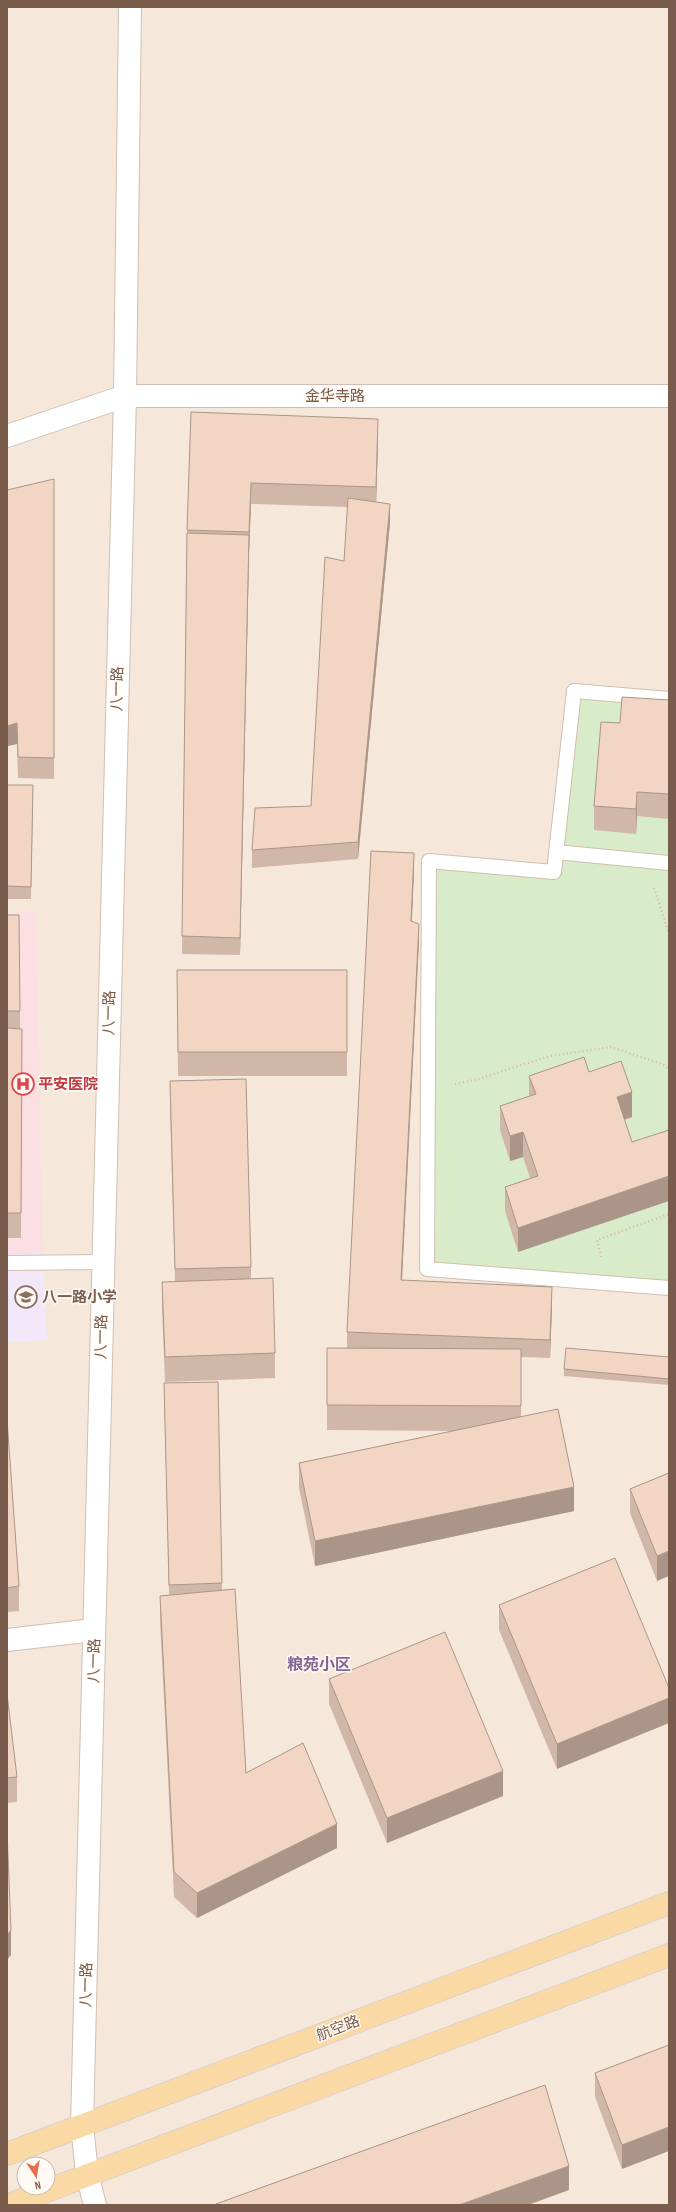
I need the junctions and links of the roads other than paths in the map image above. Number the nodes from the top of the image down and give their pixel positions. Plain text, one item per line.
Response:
1 (130, 7) edge
2 (124, 396) junction
3 (669, 396) edge
4 (7, 436) edge
5 (669, 699) edge
6 (556, 852) junction
7 (669, 863) edge
8 (103, 1262) junction
9 (7, 1263) edge
10 (669, 1288) edge
11 (94, 1630) junction
12 (7, 1640) edge
13 (669, 1902) edge
14 (669, 1955) edge
15 (82, 2125) junction
16 (7, 2154) edge
17 (87, 2174) junction
18 (9, 2205) edge
19 (95, 2205) edge

1 - 2 street, 八一路
2 - 3 street, 金华寺路
2 - 4 street, 金华寺路
2 - 8 street, 八一路
5 - 6 lane
6 - 7 lane
6 - 10 lane
8 - 9 lane
8 - 11 street, 八一路
11 - 12 street
11 - 15 street, 八一路
13 - 15 main road, 航空路
14 - 17 main road
15 - 16 main road, 航空路
15 - 17 street, 八一路
17 - 18 main road
17 - 19 street, 八一路

